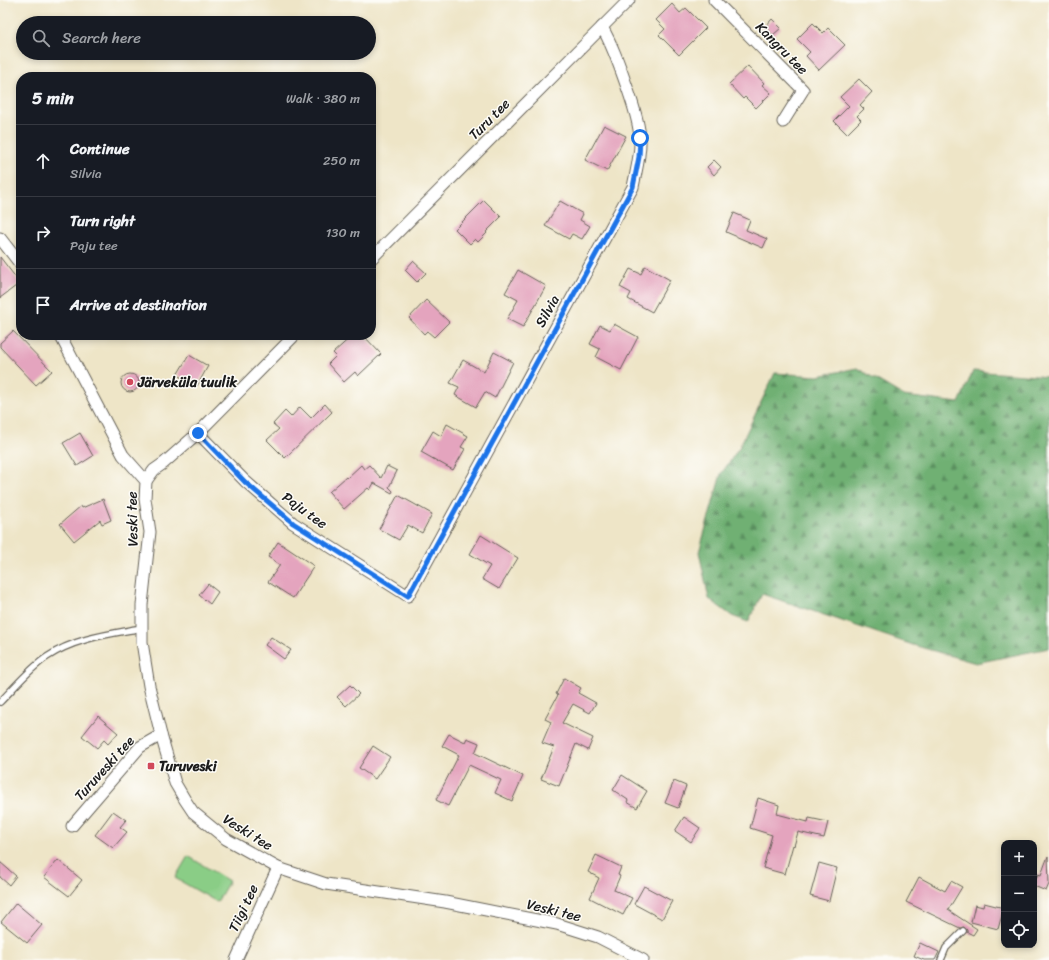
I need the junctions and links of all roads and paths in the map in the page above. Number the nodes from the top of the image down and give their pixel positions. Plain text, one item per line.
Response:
1 (629, 0) edge
2 (714, 0) edge
3 (602, 27) junction
4 (783, 122) dead end
5 (0, 238) edge
6 (376, 254) edge
7 (16, 259) edge
8 (63, 340) edge
9 (290, 340) edge
10 (198, 433) junction
11 (146, 481) junction
12 (408, 596) joint
13 (142, 628) junction
14 (0, 702) edge
15 (161, 735) junction
16 (72, 826) dead end
17 (278, 868) junction
18 (963, 931) dead end
19 (236, 960) edge
20 (643, 960) edge
21 (941, 960) edge

1 - 3 street, Turu tee
2 - 4 street, Kangru tee
3 - 6 street, Turu tee
3 - 12 street, Silvia
5 - 7 street
8 - 11 street, Veski tee
9 - 10 street
10 - 11 street
10 - 12 street, Paju tee
11 - 13 street, Veski tee
13 - 14 lane
13 - 15 street, Veski tee
15 - 16 street, Turuveski tee
15 - 17 street, Veski tee
17 - 19 street, Tiigi tee
17 - 20 street, Veski tee
18 - 21 lane

